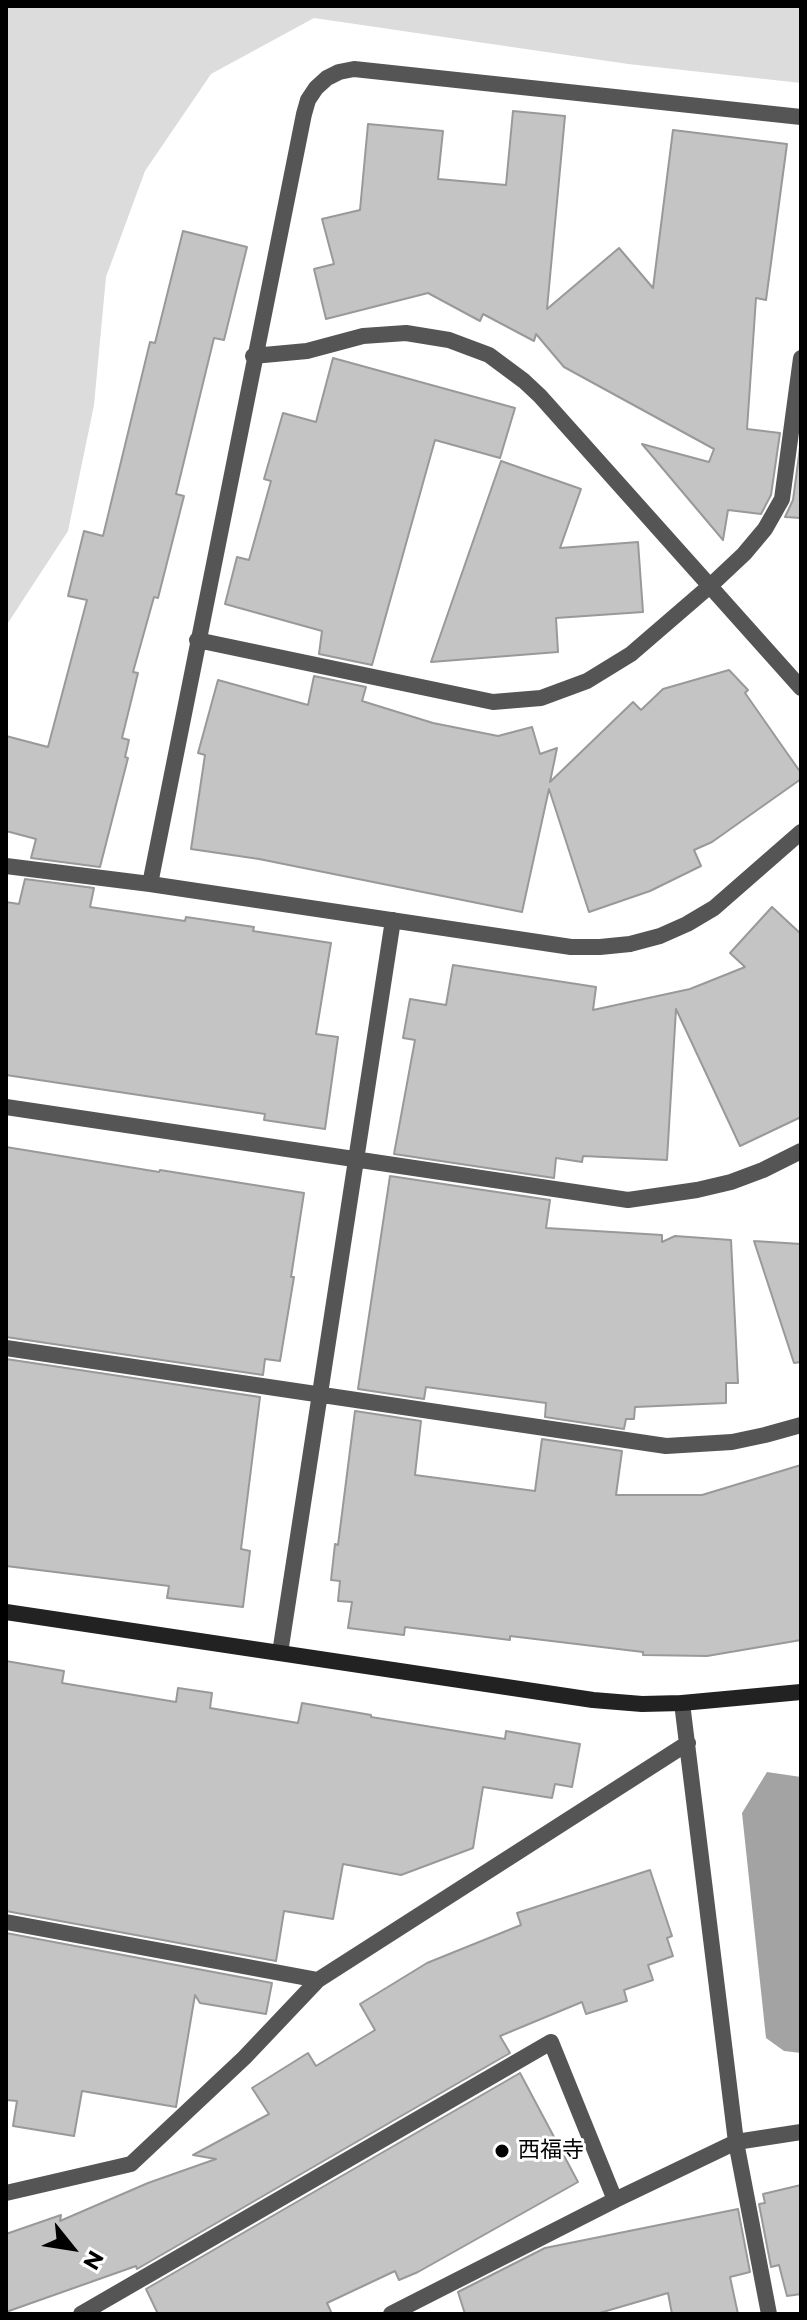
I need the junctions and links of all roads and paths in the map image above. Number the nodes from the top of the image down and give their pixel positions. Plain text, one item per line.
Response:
1 (801, 117) edge
2 (253, 356) junction
3 (801, 358) edge
4 (711, 585) junction
5 (197, 640) junction
6 (801, 688) edge
7 (801, 832) edge
8 (6, 866) edge
9 (150, 884) junction
10 (393, 920) junction
11 (6, 1107) edge
12 (801, 1151) edge
13 (356, 1159) junction
14 (6, 1348) edge
15 (320, 1396) junction
16 (801, 1425) edge
17 (6, 1612) edge
18 (280, 1653) junction
19 (801, 1692) edge
20 (682, 1703) junction
21 (688, 1743) junction
22 (6, 1922) edge
23 (318, 1980) junction
24 (801, 2132) edge
25 (736, 2142) junction
26 (6, 2193) edge
27 (615, 2200) junction
28 (81, 2314) edge
29 (391, 2314) edge
30 (769, 2314) edge

1 - 2 street
2 - 4 street
2 - 5 street
3 - 4 street
4 - 5 street
4 - 6 street
5 - 9 street
7 - 10 street
8 - 9 street
9 - 10 street
10 - 13 street
11 - 13 street
12 - 13 street
13 - 15 street
14 - 15 street
15 - 16 street
15 - 18 street
17 - 18 street
18 - 20 street
19 - 20 street
20 - 21 street
21 - 23 street
21 - 25 street
22 - 23 street
23 - 26 street
24 - 25 street
25 - 27 street
25 - 30 street
27 - 28 street
27 - 29 street

